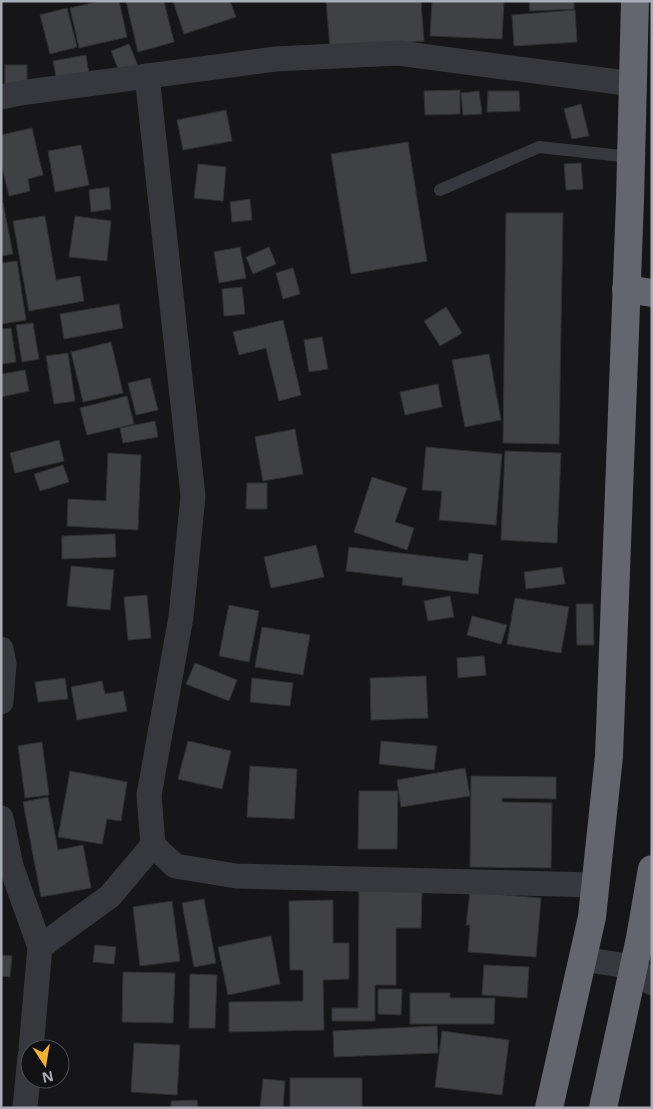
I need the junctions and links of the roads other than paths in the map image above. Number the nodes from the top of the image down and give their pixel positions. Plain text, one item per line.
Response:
1 (635, 1) edge
2 (147, 76) junction
3 (633, 84) junction
4 (1, 96) edge
5 (630, 157) junction
6 (440, 190) dead end
7 (639, 291) edge
8 (1, 649) edge
9 (1, 702) edge
10 (1, 818) edge
11 (153, 845) junction
12 (652, 869) edge
13 (596, 885) junction
14 (40, 947) junction
15 (582, 959) junction
16 (643, 975) edge
17 (32, 1039) edge
18 (26, 1089) edge
19 (24, 1108) edge
20 (549, 1108) edge
21 (603, 1108) edge

1 - 3 highway
2 - 3 street
2 - 4 street
2 - 11 street
3 - 5 highway
5 - 6 lane
5 - 7 highway
7 - 13 highway
8 - 9 street
10 - 14 street
11 - 13 street
11 - 14 street
12 - 16 highway
13 - 15 highway
14 - 17 street
15 - 16 street
15 - 20 highway
16 - 21 highway
18 - 19 street

